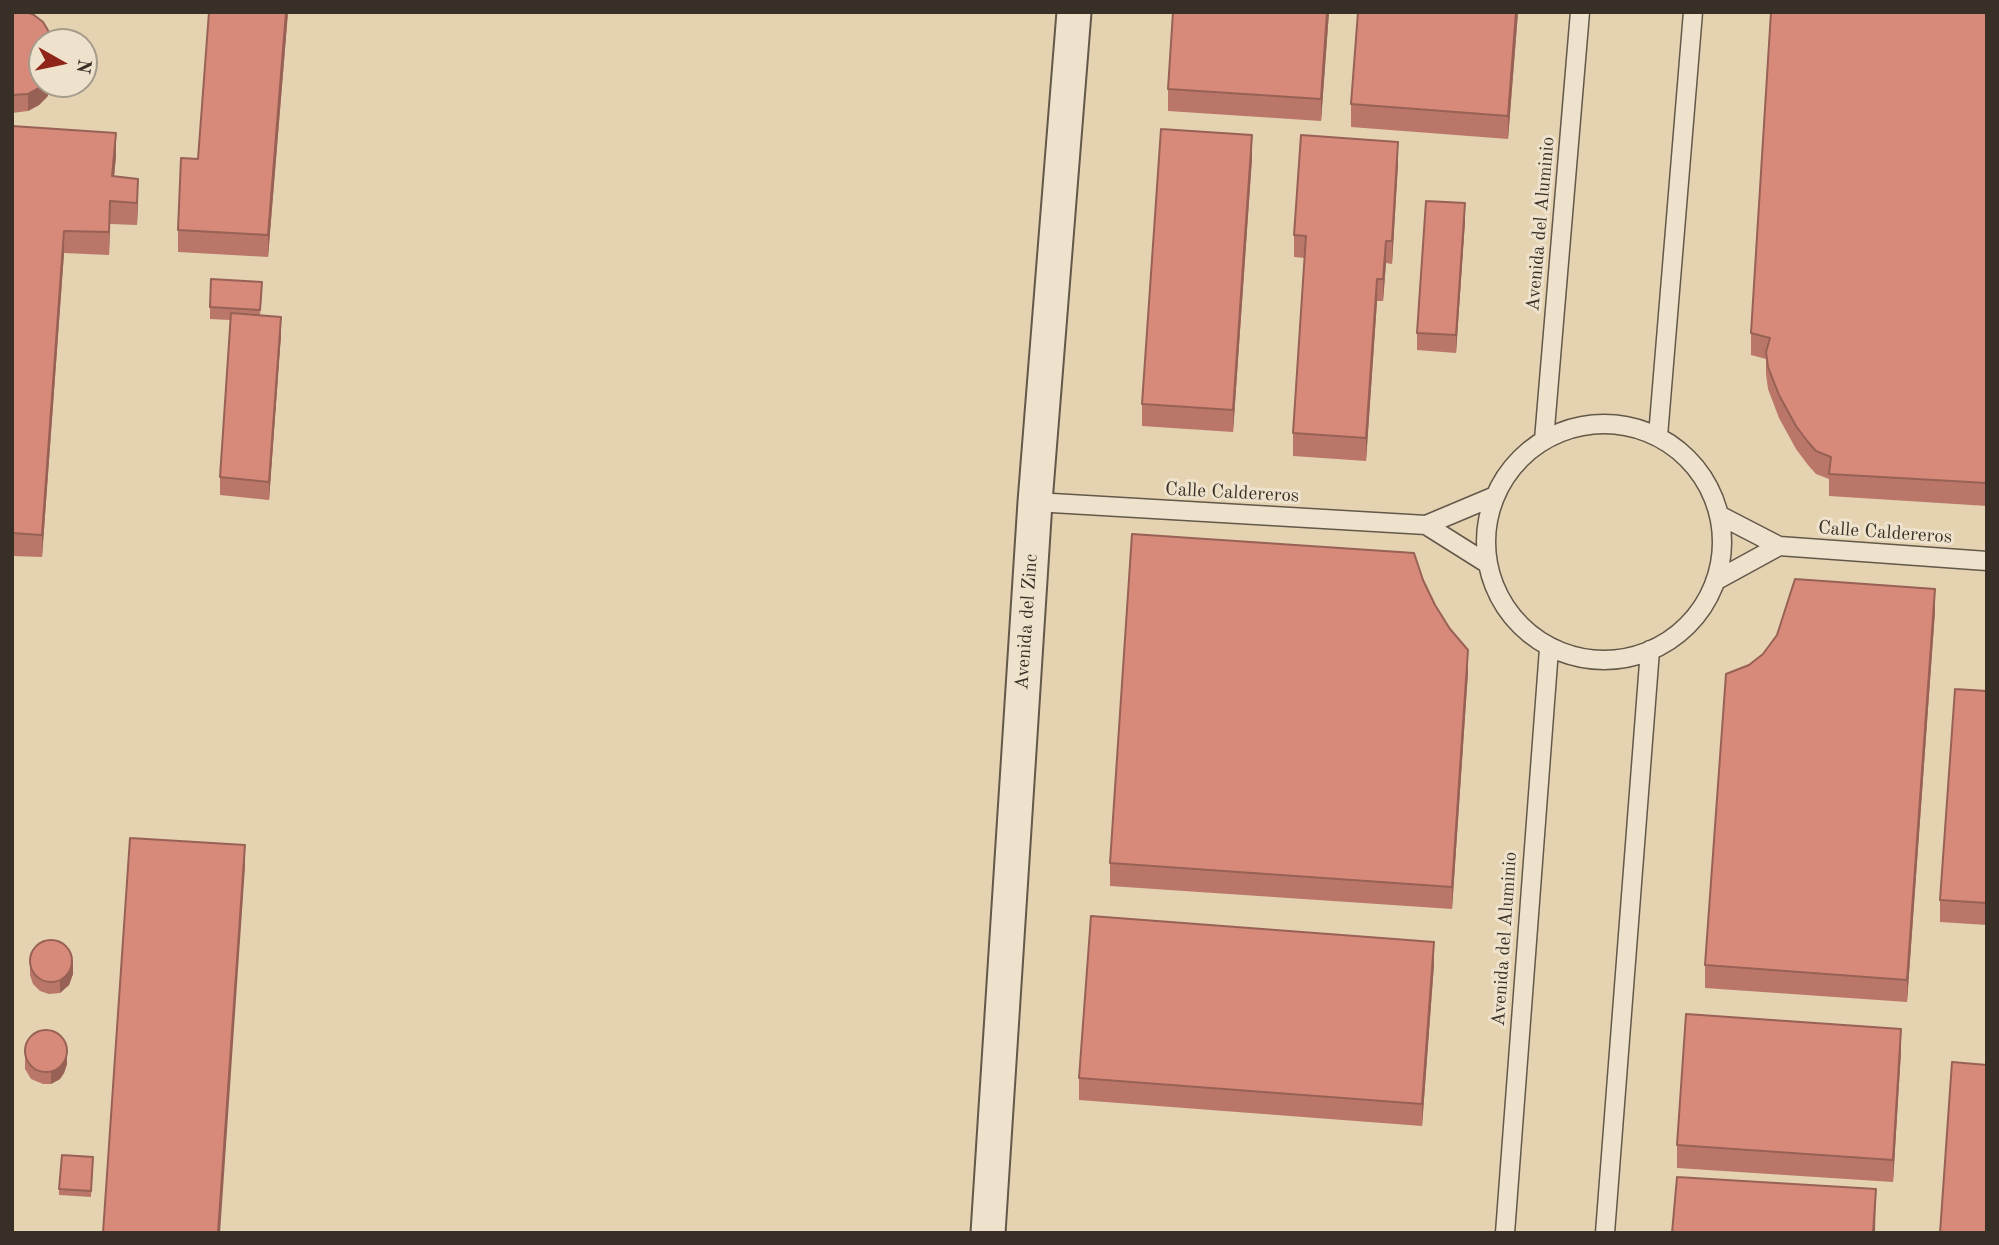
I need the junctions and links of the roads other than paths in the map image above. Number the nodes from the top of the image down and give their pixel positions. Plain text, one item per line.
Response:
1 (1074, 12) edge
2 (1580, 12) edge
3 (1693, 12) edge
4 (1658, 436) junction
5 (1544, 440) junction
6 (1495, 496) junction
7 (1035, 502) junction
8 (1719, 515) junction
9 (1426, 525) junction
10 (1779, 546) junction
11 (1987, 561) edge
12 (1488, 564) junction
13 (1715, 581) junction
14 (1549, 649) junction
15 (1650, 650) junction
16 (988, 1233) edge
17 (1505, 1233) edge
18 (1605, 1233) edge

1 - 7 street, Avenida del Zinc
2 - 5 lane, Avenida del Aluminio
3 - 4 lane
4 - 5 lane
4 - 8 lane
5 - 6 lane
6 - 9 lane
6 - 12 lane
7 - 9 lane, Calle Caldereros
7 - 16 street, Avenida del Zinc
8 - 10 lane
8 - 13 lane
9 - 12 lane
10 - 11 lane, Calle Caldereros
10 - 13 lane
12 - 14 lane
13 - 15 lane
14 - 15 lane
14 - 17 lane, Avenida del Aluminio
15 - 18 lane

